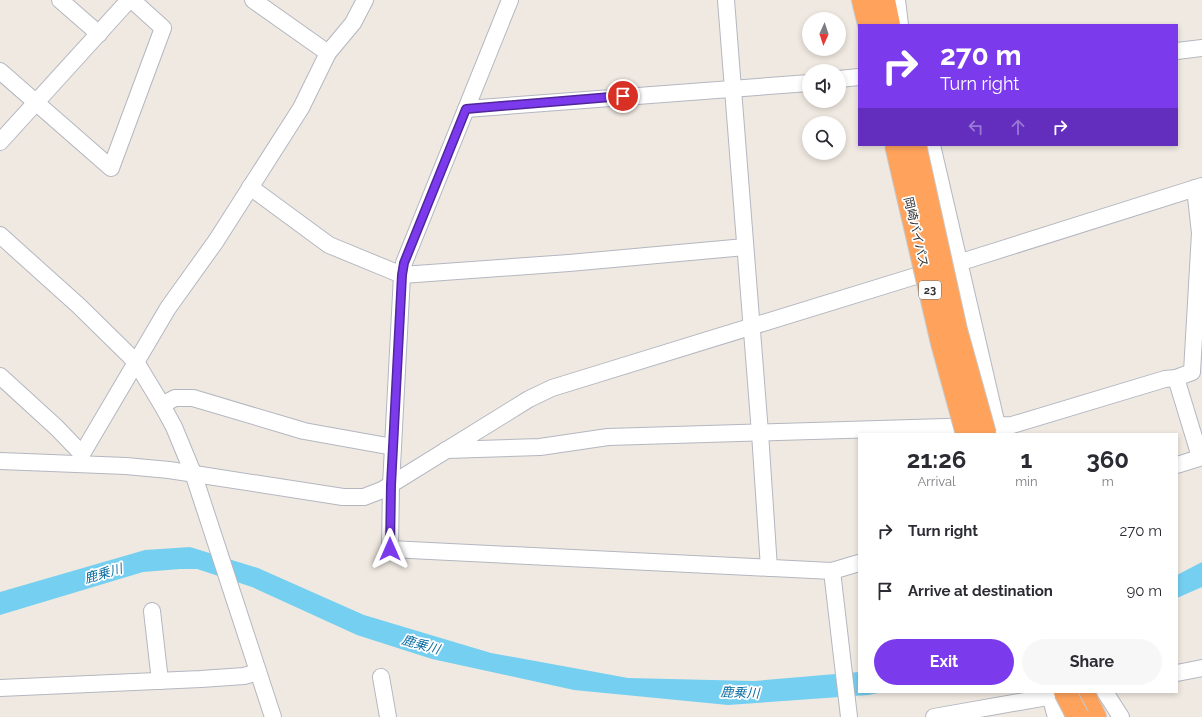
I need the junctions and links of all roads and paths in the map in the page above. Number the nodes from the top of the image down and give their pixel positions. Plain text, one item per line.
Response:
1 (60, 0) edge
2 (129, 0) edge
3 (132, 0) edge
4 (253, 0) edge
5 (364, 0) edge
6 (510, 0) edge
7 (726, 0) edge
8 (854, 0) edge
9 (863, 0) edge
10 (884, 0) edge
11 (896, 0) edge
12 (861, 24) edge
13 (869, 24) edge
14 (889, 24) edge
15 (900, 24) edge
16 (99, 34) junction
17 (1202, 48) edge
18 (1178, 50) edge
19 (328, 53) junction
20 (0, 71) edge
21 (858, 77) edge
22 (846, 78) edge
23 (802, 83) edge
24 (733, 87) junction
25 (36, 103) junction
26 (466, 109) junction
27 (0, 142) edge
28 (887, 146) edge
29 (896, 146) edge
30 (915, 146) edge
31 (932, 146) edge
32 (250, 187) junction
33 (1199, 187) edge
34 (0, 235) edge
35 (745, 247) junction
36 (958, 263) junction
37 (402, 275) junction
38 (915, 276) junction
39 (752, 325) junction
40 (136, 362) junction
41 (0, 376) edge
42 (1176, 378) junction
43 (162, 405) junction
44 (959, 431) edge
45 (993, 431) edge
46 (760, 433) junction
47 (393, 447) junction
48 (446, 450) junction
49 (1201, 457) edge
50 (81, 459) junction
51 (0, 461) edge
52 (1178, 464) edge
53 (192, 473) junction
54 (391, 485) junction
55 (858, 563) edge
56 (769, 568) junction
57 (832, 571) junction
58 (152, 611) dead end
59 (1202, 668) edge
60 (258, 672) junction
61 (1178, 673) edge
62 (381, 677) dead end
63 (160, 681) junction
64 (0, 688) edge
65 (1055, 693) edge
66 (1083, 693) edge
67 (1106, 693) edge
68 (273, 717) edge
69 (388, 717) edge
70 (849, 717) edge
71 (934, 717) edge
72 (1056, 717) edge
73 (1078, 717) edge
74 (1095, 717) edge
75 (1120, 717) edge

1 - 16 street
2 - 16 street
3 - 25 street
4 - 19 street
5 - 19 street
6 - 26 street
7 - 24 street
8 - 12 street
9 - 13 highway
10 - 14 highway
11 - 15 street
16 - 25 street
17 - 18 street
19 - 32 street
20 - 25 street
21 - 22 street
23 - 24 street
24 - 26 street
24 - 35 street
25 - 27 street
26 - 37 street
28 - 38 street
29 - 44 highway, 岡崎バイパス / 23, bridge
30 - 45 highway, 岡崎バイパス / 23, bridge
31 - 36 street
32 - 37 street
32 - 40 street
33 - 36 street
33 - 42 street
34 - 40 street
35 - 37 street
35 - 39 street
36 - 38 street
36 - 45 street
37 - 47 street
38 - 39 street
38 - 44 street
39 - 46 street
39 - 48 street
40 - 43 street
40 - 50 street
41 - 50 street
42 - 45 street
42 - 49 street
43 - 47 street
43 - 53 street
44 - 45 street
44 - 46 street
46 - 48 street
46 - 56 street
47 - 54 street
48 - 54 street
49 - 52 street
50 - 51 street
50 - 53 street
53 - 54 street
53 - 60 street
54 - 56 street
55 - 57 street
56 - 57 street
57 - 70 street
58 - 63 street
59 - 61 street
60 - 63 street
60 - 68 street
62 - 69 street
63 - 64 street
65 - 71 street
65 - 72 street
65 - 73 highway, bridge
66 - 74 highway
67 - 75 street

